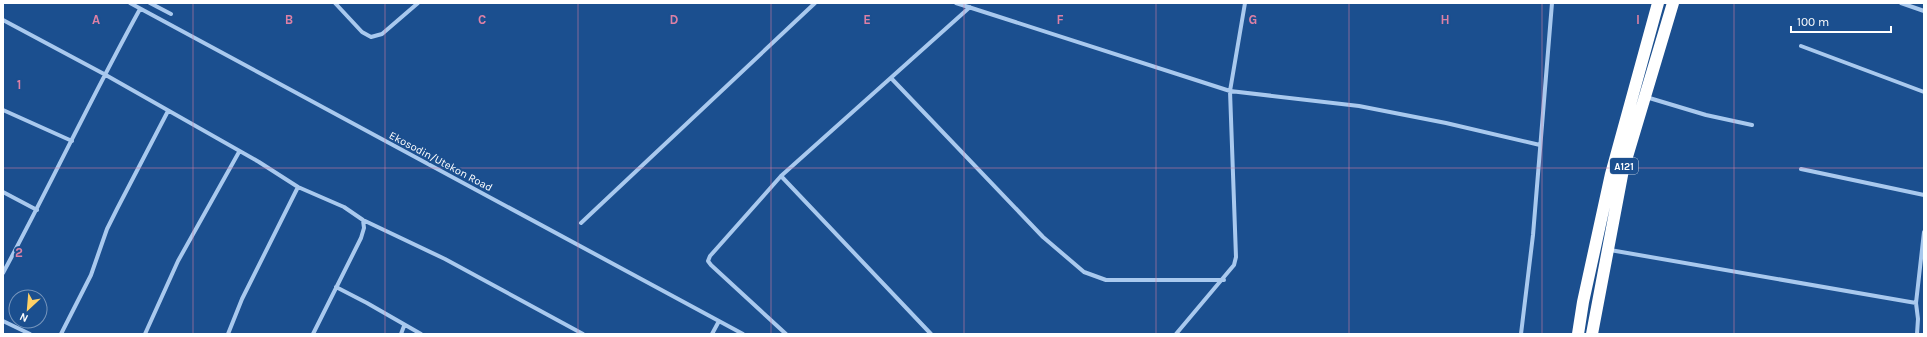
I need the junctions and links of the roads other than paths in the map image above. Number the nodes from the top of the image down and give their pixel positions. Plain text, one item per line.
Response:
1 (130, 3) edge
2 (150, 3) edge
3 (335, 3) edge
4 (418, 3) edge
5 (815, 3) edge
6 (956, 3) edge
7 (1245, 3) edge
8 (1552, 3) edge
9 (1658, 3) edge
10 (1673, 3) edge
11 (1901, 3) edge
12 (970, 7) junction
13 (140, 9) junction
14 (1924, 11) edge
15 (171, 14) dead end
16 (3, 20) edge
17 (1801, 46) dead end
18 (104, 74) junction
19 (891, 78) junction
20 (1230, 90) junction
21 (1924, 92) edge
22 (1644, 96) junction
23 (3, 110) edge
24 (168, 111) junction
25 (1752, 126) dead end
26 (72, 141) junction
27 (1540, 145) junction
28 (239, 152) junction
29 (1801, 169) dead end
30 (781, 176) junction
31 (298, 188) junction
32 (3, 192) edge
33 (1924, 195) edge
34 (37, 210) junction
35 (363, 220) junction
36 (581, 223) dead end
37 (1924, 232) edge
38 (1607, 249) junction
39 (3, 273) edge
40 (1224, 280) junction
41 (1588, 280) junction
42 (1600, 282) junction
43 (336, 287) junction
44 (1916, 302) junction
45 (3, 321) edge
46 (719, 321) junction
47 (404, 326) junction
48 (30, 334) edge
49 (61, 334) edge
50 (145, 334) edge
51 (228, 334) edge
52 (314, 334) edge
53 (401, 334) edge
54 (421, 334) edge
55 (583, 334) edge
56 (712, 334) edge
57 (743, 334) edge
58 (786, 334) edge
59 (931, 334) edge
60 (1176, 334) edge
61 (1521, 334) edge
62 (1578, 334) edge
63 (1592, 334) edge
64 (1917, 334) edge

1 - 13 street, Ekosodin/Utekon Road
2 - 15 street
3 - 4 street
5 - 36 street
6 - 12 street
7 - 20 street
8 - 27 street
9 - 41 highway, A121
10 - 22 highway, A121
11 - 14 street
12 - 19 street
12 - 20 street
13 - 18 street
13 - 46 street, Ekosodin/Utekon Road
16 - 18 street
17 - 21 street
18 - 24 street
18 - 26 street
19 - 30 street
19 - 40 street
20 - 27 street
20 - 40 street
22 - 25 street
22 - 38 highway, A121
23 - 26 street
24 - 28 street
24 - 49 street
26 - 34 street
27 - 61 street
28 - 31 street
28 - 50 street
29 - 33 street
30 - 58 street
30 - 59 street
31 - 35 street
31 - 51 street
32 - 34 street
34 - 39 street
35 - 43 street
35 - 55 street
37 - 44 street
38 - 42 highway, A121
38 - 44 street
40 - 60 street
41 - 42 highway
41 - 62 highway, A121
42 - 63 highway, A121
43 - 47 street
43 - 52 street
44 - 64 street
45 - 48 street
46 - 56 street
46 - 57 street, Ekosodin/Utekon Road
47 - 53 street
47 - 54 street

